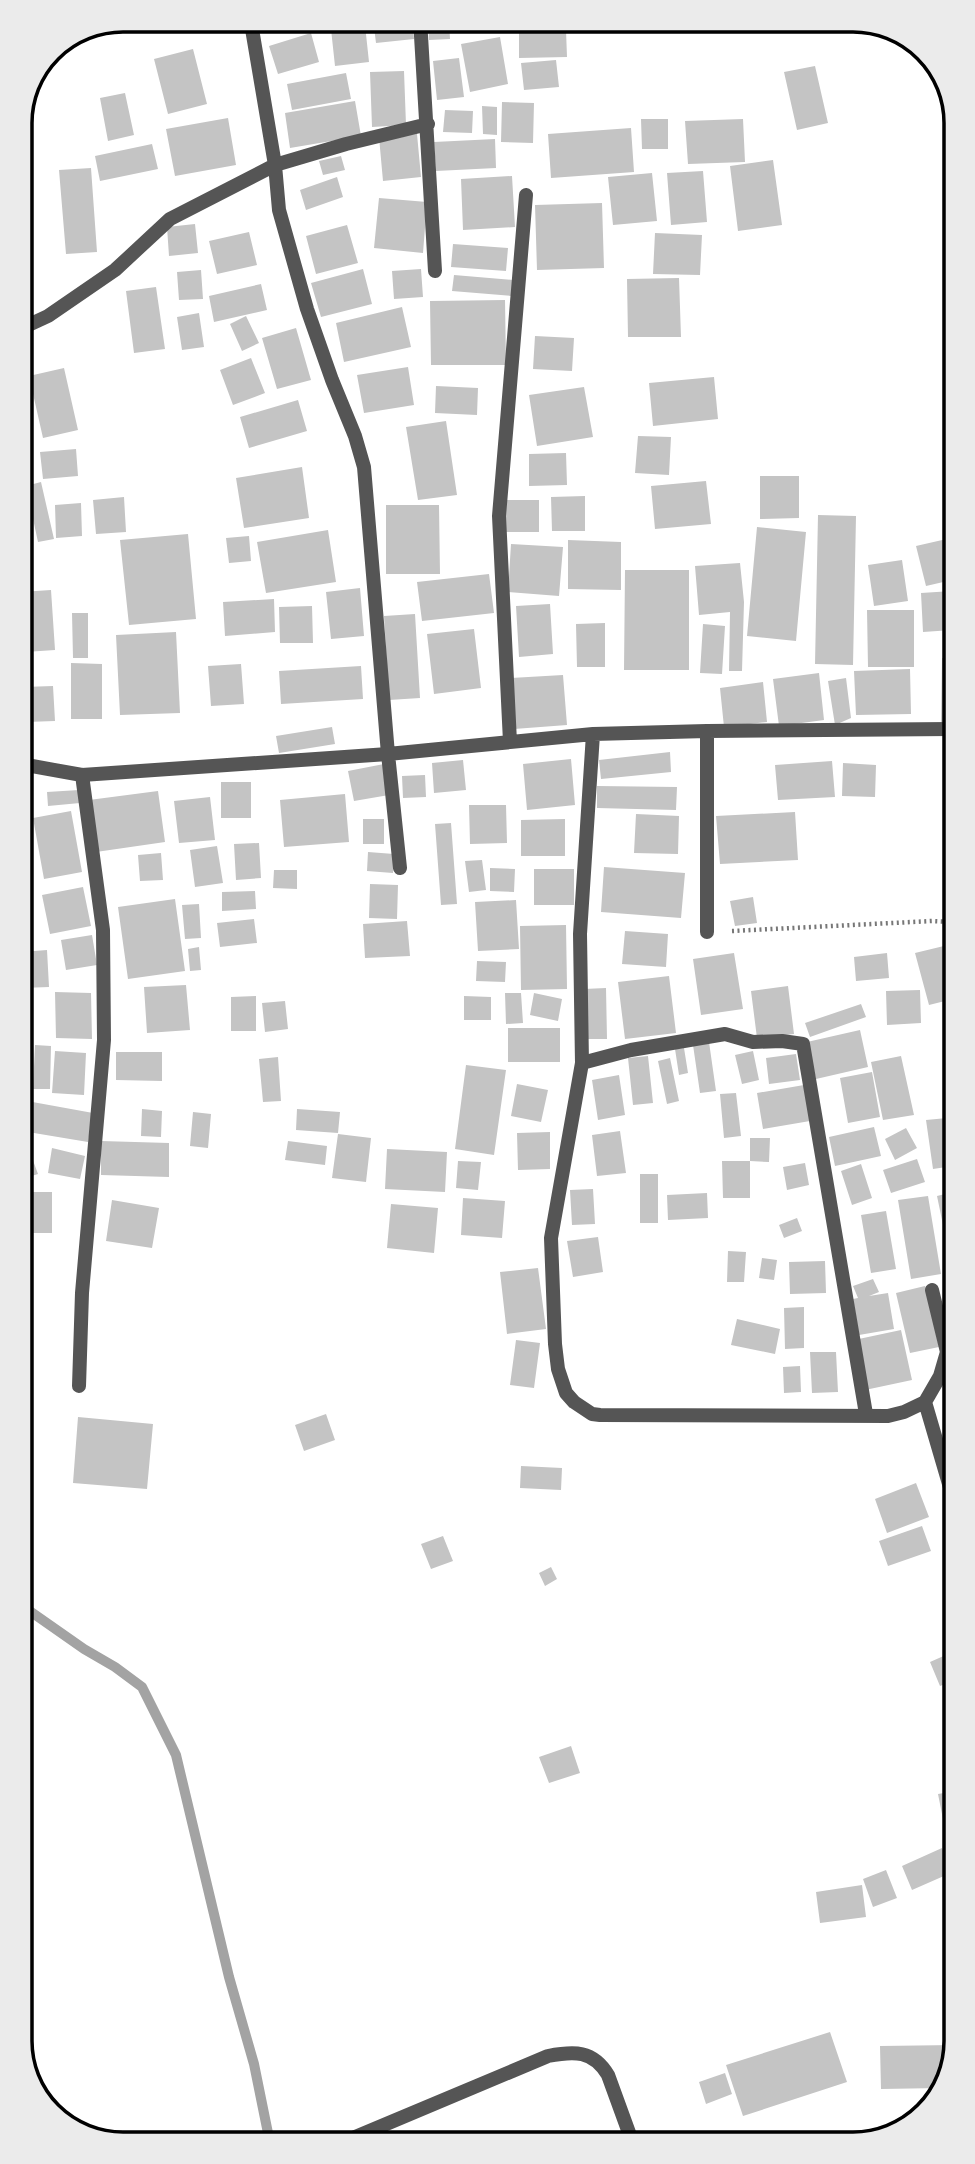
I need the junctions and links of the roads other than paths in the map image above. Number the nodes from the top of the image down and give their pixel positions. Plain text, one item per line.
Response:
1 (253, 32) edge
2 (422, 32) edge
3 (428, 124) junction
4 (275, 165) junction
5 (526, 195) dead end
6 (436, 271) dead end
7 (32, 323) edge
8 (944, 729) edge
9 (707, 731) junction
10 (593, 734) junction
11 (510, 742) junction
12 (388, 754) junction
13 (32, 766) edge
14 (82, 775) junction
15 (400, 868) dead end
16 (707, 932) road end
17 (582, 1063) junction
18 (932, 1290) dead end
19 (944, 1340) edge
20 (944, 1362) edge
21 (79, 1385) dead end
22 (925, 1402) junction
23 (866, 1414) junction
24 (944, 1467) edge
25 (367, 2132) edge
26 (629, 2132) edge

1 - 4 street
2 - 3 street
3 - 4 street
3 - 6 street
4 - 7 street
4 - 12 street
5 - 11 street
8 - 9 street
9 - 10 street
9 - 16 street
10 - 11 street
10 - 17 street
11 - 12 street
12 - 14 street
12 - 15 street
13 - 14 street
14 - 21 street
17 - 23 street
17 - 23 street
18 - 19 street
20 - 22 street
22 - 23 street
22 - 24 street
25 - 26 street

